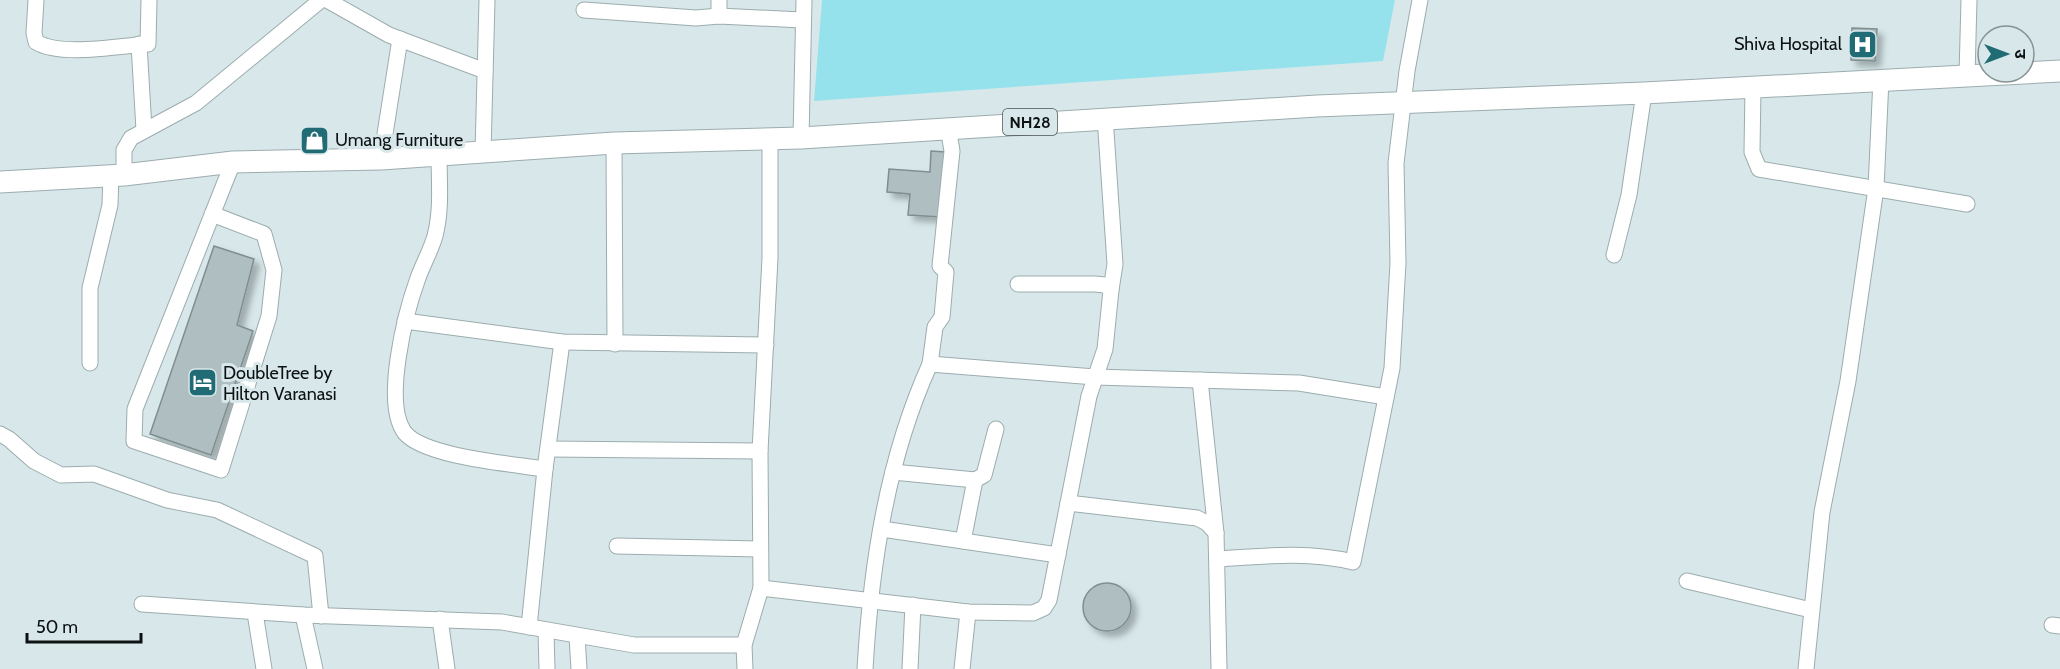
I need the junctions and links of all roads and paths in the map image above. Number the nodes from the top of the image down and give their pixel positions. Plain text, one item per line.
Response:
1 (36, 0) edge
2 (148, 0) edge
3 (321, 0) edge
4 (327, 0) edge
5 (487, 0) edge
6 (719, 0) edge
7 (804, 0) edge
8 (1420, 0) edge
9 (1969, 0) edge
10 (584, 10) dead end
11 (719, 16) junction
12 (802, 20) junction
13 (400, 39) junction
14 (140, 44) junction
15 (485, 70) junction
16 (2060, 71) edge
17 (1967, 75) junction
18 (1881, 79) junction
19 (1753, 86) junction
20 (1644, 93) junction
21 (1405, 103) junction
22 (1105, 117) junction
23 (948, 128) junction
24 (144, 130) junction
25 (770, 138) junction
26 (801, 138) junction
27 (614, 144) junction
28 (483, 152) junction
29 (439, 154) junction
30 (381, 159) junction
31 (233, 162) junction
32 (118, 175) junction
33 (0, 182) edge
34 (1876, 188) junction
35 (1967, 204) dead end
36 (212, 214) junction
37 (1614, 255) dead end
38 (1017, 284) dead end
39 (1111, 290) junction
40 (405, 321) junction
41 (562, 342) junction
42 (615, 344) junction
43 (766, 345) junction
44 (90, 363) dead end
45 (930, 364) junction
46 (1095, 377) junction
47 (1200, 380) junction
48 (1386, 397) junction
49 (996, 429) dead end
50 (0, 434) edge
51 (548, 449) junction
52 (760, 451) junction
53 (544, 469) junction
54 (893, 472) junction
55 (975, 480) junction
56 (1068, 503) junction
57 (882, 529) junction
58 (1216, 532) junction
59 (963, 541) junction
60 (617, 546) dead end
61 (759, 549) junction
62 (1058, 555) junction
63 (1217, 559) junction
64 (1687, 581) dead end
65 (761, 588) junction
66 (869, 601) junction
67 (142, 604) dead end
68 (913, 605) junction
69 (1811, 610) junction
70 (968, 612) junction
71 (255, 613) junction
72 (303, 615) junction
73 (321, 616) junction
74 (440, 619) junction
75 (529, 627) junction
76 (546, 631) junction
77 (577, 637) junction
78 (744, 645) junction
79 (264, 669) edge
80 (315, 669) edge
81 (447, 669) edge
82 (547, 669) edge
83 (579, 669) edge
84 (745, 669) edge
85 (865, 669) edge
86 (910, 669) edge
87 (962, 669) edge
88 (1219, 669) edge
89 (1806, 669) edge

1 - 14 street
2 - 14 street
3 - 24 street
4 - 13 street
5 - 15 street
6 - 11 street
7 - 12 street
8 - 21 street
9 - 17 street
10 - 11 street
11 - 12 street
12 - 26 street
13 - 15 street
13 - 30 street
14 - 24 street
15 - 28 street
16 - 17 highway, NH28
17 - 18 highway, NH28
18 - 19 highway, NH28
18 - 34 street
19 - 20 highway, NH28
19 - 34 street
20 - 21 highway, NH28
20 - 37 street
21 - 22 highway, NH28
21 - 48 street
22 - 23 highway, NH28
22 - 39 street
23 - 26 highway, NH28
23 - 45 street
24 - 32 street
25 - 26 highway, NH28
25 - 27 highway, NH28
25 - 43 street
27 - 28 highway, NH28
27 - 42 street
28 - 29 highway, NH28
29 - 30 highway, NH28
29 - 40 street
30 - 31 highway, NH28
31 - 32 highway, NH28
31 - 36 street
32 - 33 highway, NH28
32 - 44 street
34 - 35 street
34 - 69 street
36 - 36 street
38 - 39 street
39 - 46 street
40 - 41 street
40 - 53 street
41 - 42 street
41 - 51 street
42 - 43 street
43 - 52 street
45 - 46 street
45 - 54 street
46 - 47 street
46 - 56 street
47 - 48 street
47 - 58 street
48 - 63 street
49 - 55 street
50 - 73 street
51 - 52 street
51 - 53 street
52 - 61 street
53 - 75 street
54 - 55 street
54 - 57 street
55 - 59 street
56 - 58 street
56 - 62 street
57 - 59 street
57 - 66 street
58 - 63 street
59 - 62 street
60 - 61 street
61 - 65 street
62 - 70 street
63 - 88 street
64 - 69 street
65 - 66 street
65 - 78 street
66 - 68 street
66 - 85 street
67 - 71 street
68 - 70 street
68 - 86 street
69 - 89 street
70 - 87 street
71 - 72 street
71 - 79 street
72 - 73 street
72 - 80 street
73 - 74 street
74 - 75 street
74 - 81 street
75 - 76 street
76 - 77 street
76 - 82 street
77 - 78 street
77 - 83 street
78 - 84 street

